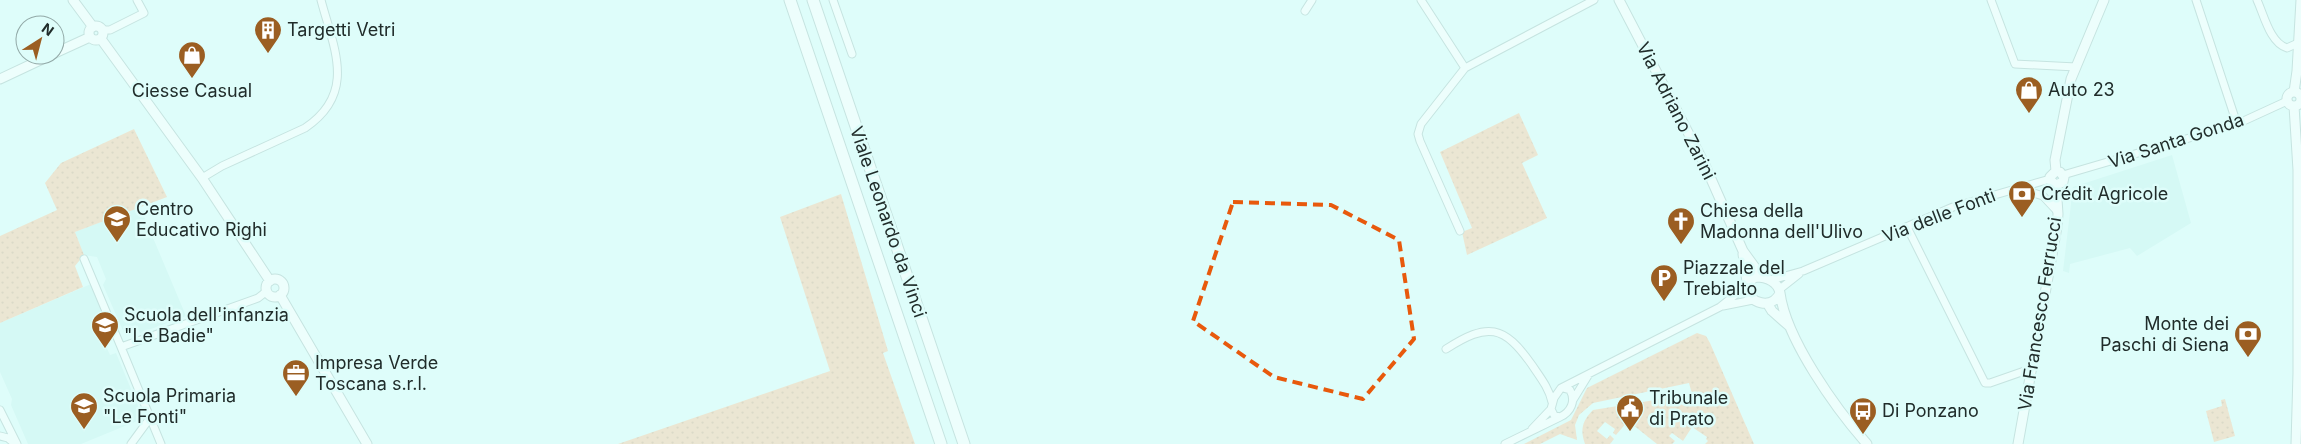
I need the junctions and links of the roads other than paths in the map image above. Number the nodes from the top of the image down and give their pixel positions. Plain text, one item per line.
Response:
1 (73, 0) edge
2 (136, 0) edge
3 (321, 0) edge
4 (813, 0) edge
5 (833, 0) edge
6 (1312, 0) edge
7 (1421, 0) edge
8 (1594, 0) edge
9 (1619, 0) edge
10 (1991, 0) edge
11 (2104, 0) edge
12 (2196, 0) edge
13 (2258, 0) edge
14 (2301, 0) edge
15 (790, 1) edge
16 (1305, 11) dead end
17 (91, 32) junction
18 (102, 34) junction
19 (2298, 43) junction
20 (65, 47) edge
21 (852, 54) dead end
22 (30, 65) edge
23 (2076, 67) junction
24 (1465, 68) junction
25 (0, 79) edge
26 (2299, 96) edge
27 (2290, 103) junction
28 (2237, 124) junction
29 (2056, 177) junction
30 (202, 178) junction
31 (2016, 188) junction
32 (2058, 214) junction
33 (1907, 227) junction
34 (1460, 231) dead end
35 (1742, 252) junction
36 (84, 259) dead end
37 (1803, 271) junction
38 (1762, 277) junction
39 (1772, 280) junction
40 (270, 281) junction
41 (1746, 284) junction
42 (267, 291) junction
43 (1780, 291) junction
44 (280, 295) junction
45 (1753, 300) junction
46 (1766, 303) junction
47 (1720, 307) junction
48 (1791, 327) junction
49 (122, 347) junction
50 (1446, 349) dead end
51 (2033, 368) junction
52 (1589, 373) junction
53 (1542, 380) junction
54 (1562, 388) junction
55 (1573, 400) junction
56 (1552, 406) junction
57 (0, 410) edge
58 (1560, 417) junction
59 (150, 418) junction
60 (1530, 432) junction
61 (2297, 433) junction
62 (0, 436) edge
63 (16, 444) edge
64 (131, 444) edge
65 (161, 444) edge
66 (367, 444) edge
67 (941, 444) edge
68 (964, 444) edge
69 (1506, 444) edge
70 (1866, 444) edge
71 (2018, 444) edge
72 (2296, 444) edge
73 (2300, 444) edge

1 - 17 street
2 - 18 street
3 - 30 street
4 - 68 highway, Viale Leonardo da Vinci
5 - 21 street
6 - 16 street
7 - 24 street
8 - 24 street
9 - 35 street, Via Adriano Zarini
10 - 23 street
11 - 23 street, Via Francesco Ferrucci
12 - 28 street
13 - 19 street
14 - 19 street
15 - 67 highway, Viale Leonardo da Vinci
17 - 18 street
17 - 20 street
18 - 30 street
19 - 26 street
22 - 25 street
23 - 29 street, Via Francesco Ferrucci
24 - 34 street
26 - 27 street
26 - 27 street
27 - 28 street, Via Santa Gonda
27 - 61 street
28 - 29 street, Via Santa Gonda
29 - 31 street, Via delle Fonti
29 - 32 street, Via Francesco Ferrucci
30 - 40 street
31 - 32 street
31 - 33 street, Via delle Fonti
32 - 51 street, Via Francesco Ferrucci
33 - 37 street, Via delle Fonti
33 - 51 street
35 - 38 street
35 - 41 street
36 - 49 street
37 - 39 street, Via delle Fonti
37 - 43 street, Via delle Fonti
38 - 39 street
38 - 41 street
39 - 43 street
40 - 42 street
40 - 44 street
41 - 45 street
41 - 47 street
42 - 44 street
42 - 49 street
43 - 46 street
43 - 48 street
44 - 66 street
45 - 46 street
45 - 47 street
46 - 48 street
47 - 52 street
48 - 70 street
49 - 59 street
50 - 53 street
51 - 71 street, Via Francesco Ferrucci
52 - 54 street
52 - 55 street
53 - 54 street
53 - 56 street
54 - 55 street
54 - 56 street
55 - 58 street
56 - 58 street
56 - 60 street
57 - 63 street
58 - 60 street
59 - 64 street
59 - 65 street
60 - 69 street
61 - 72 street
61 - 73 street
62 - 63 street

